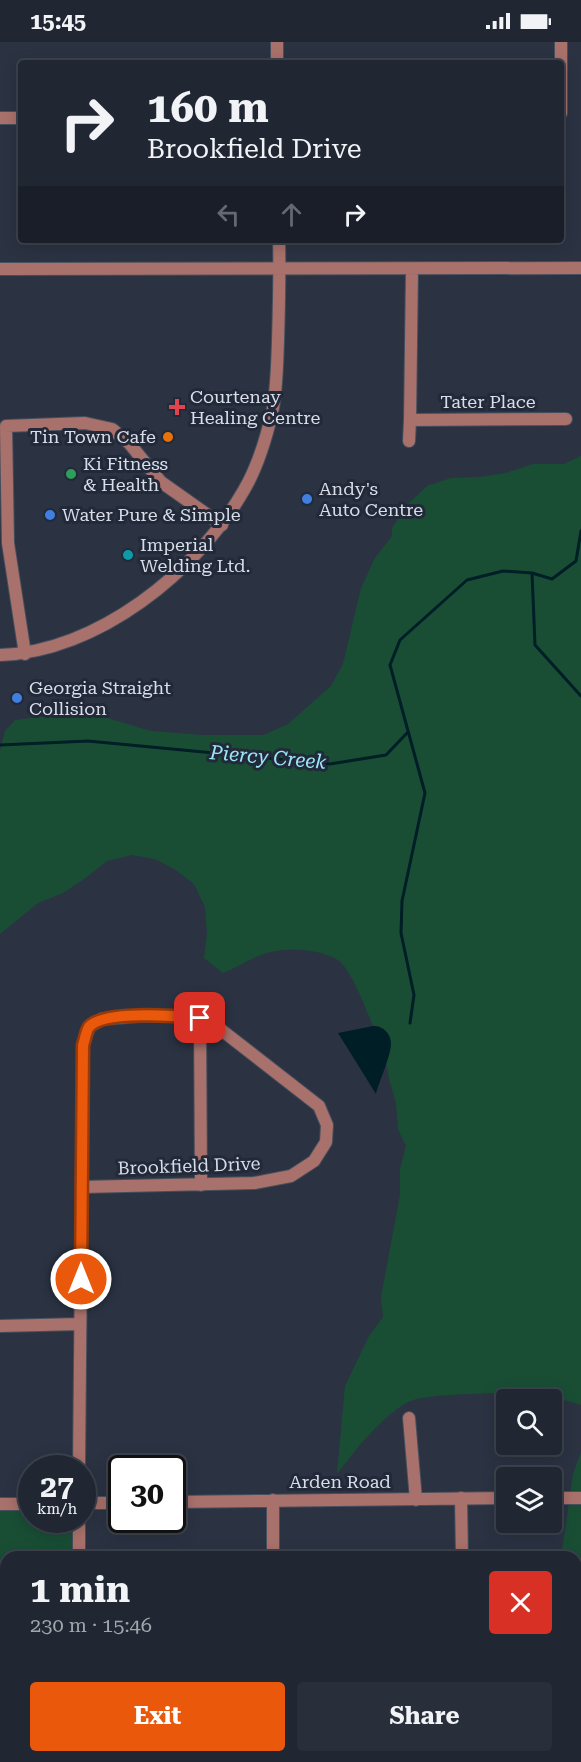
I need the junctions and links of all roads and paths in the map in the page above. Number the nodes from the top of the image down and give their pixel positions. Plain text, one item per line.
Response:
1 (277, 42) edge
2 (561, 42) edge
3 (277, 60) edge
4 (561, 60) edge
5 (0, 118) edge
6 (18, 118) edge
7 (279, 243) edge
8 (412, 268) junction
9 (581, 268) edge
10 (0, 269) edge
11 (279, 269) junction
12 (566, 419) dead end
13 (410, 420) junction
14 (3, 427) edge
15 (409, 441) dead end
16 (222, 525) junction
17 (25, 654) junction
18 (0, 655) edge
19 (200, 1018) junction
20 (201, 1185) junction
21 (82, 1187) junction
22 (80, 1324) junction
23 (0, 1326) edge
24 (409, 1418) dead end
25 (79, 1455) edge
26 (461, 1498) junction
27 (496, 1498) edge
28 (562, 1498) edge
29 (581, 1498) edge
30 (273, 1500) junction
31 (416, 1500) junction
32 (186, 1502) edge
33 (0, 1504) edge
34 (18, 1504) edge
35 (79, 1533) edge
36 (79, 1551) edge
37 (273, 1551) edge
38 (462, 1551) edge

1 - 3 street
2 - 4 street
5 - 6 street
7 - 11 street
8 - 9 street
8 - 11 street
8 - 13 street
10 - 11 street
11 - 16 street
12 - 13 street, Tater Place
13 - 15 street
14 - 16 street
14 - 17 street
16 - 17 street
17 - 18 street
19 - 20 street
19 - 20 street, Brookfield Drive
19 - 21 street, Brookfield Drive
20 - 21 street, Brookfield Drive
21 - 22 street, Brookfield Drive
22 - 23 street
22 - 25 street, Brookfield Drive
24 - 31 street
26 - 27 street, Arden Road
26 - 31 street, Arden Road
26 - 38 street
28 - 29 street
30 - 31 street, Arden Road
30 - 32 street, Arden Road
30 - 37 street
33 - 34 street
35 - 36 street

